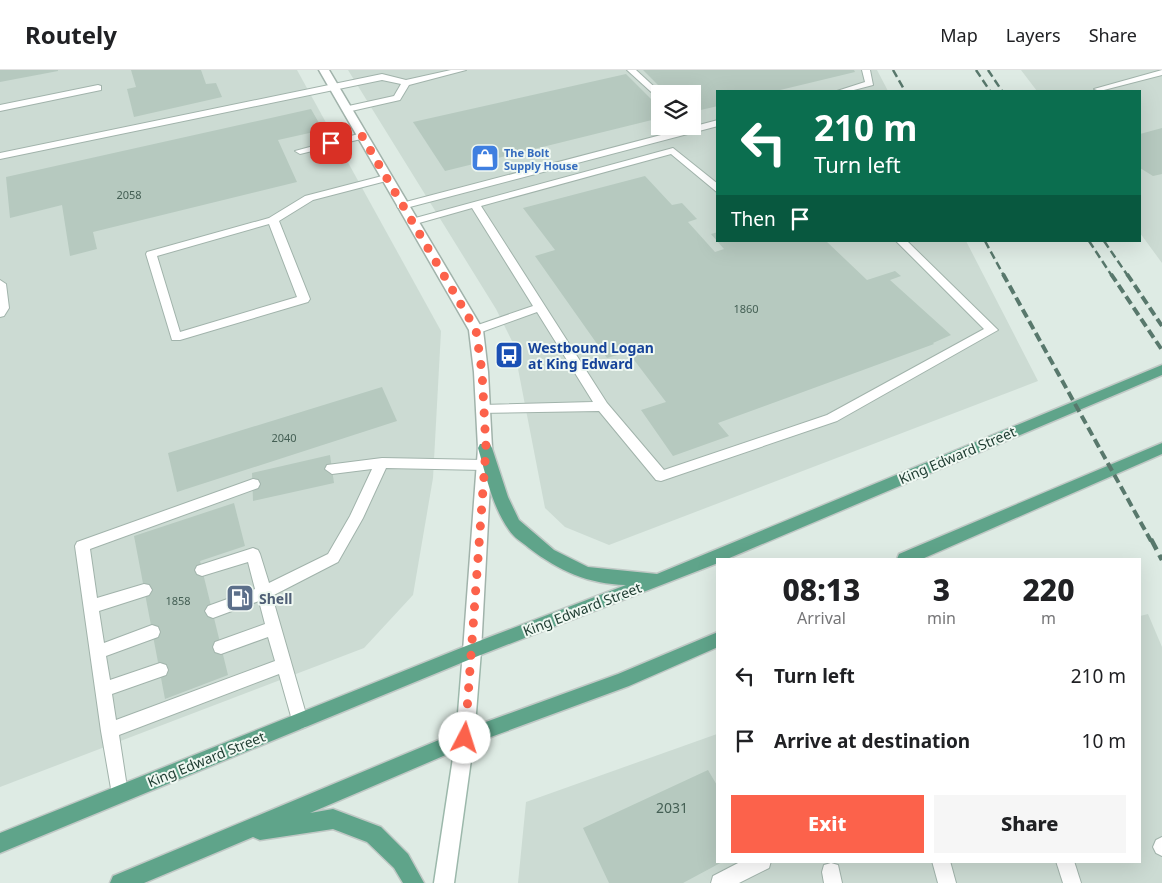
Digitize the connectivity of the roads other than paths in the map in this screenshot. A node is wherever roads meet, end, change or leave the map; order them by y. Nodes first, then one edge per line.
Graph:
1 (324, 70) edge
2 (462, 70) edge
3 (631, 70) edge
4 (866, 70) edge
5 (1162, 72) edge
6 (406, 83) junction
7 (98, 88) dead end
8 (334, 88) junction
9 (651, 89) edge
10 (1098, 89) dead end
11 (845, 90) edge
12 (0, 108) edge
13 (346, 109) junction
14 (716, 123) edge
15 (701, 126) edge
16 (666, 135) edge
17 (362, 136) junction
18 (300, 150) dead end
19 (0, 156) edge
20 (386, 178) junction
21 (716, 188) edge
22 (475, 204) junction
23 (402, 206) junction
24 (273, 220) junction
25 (412, 222) junction
26 (902, 242) edge
27 (0, 284) edge
28 (542, 307) junction
29 (0, 313) edge
30 (476, 330) junction
31 (1162, 370) edge
32 (602, 406) junction
33 (482, 410) junction
34 (486, 448) junction
35 (1162, 448) edge
36 (382, 463) junction
37 (484, 465) junction
38 (332, 469) dead end
39 (253, 484) dead end
40 (907, 558) edge
41 (202, 570) dead end
42 (659, 580) junction
43 (144, 590) dead end
44 (263, 593) junction
45 (91, 607) junction
46 (212, 611) dead end
47 (273, 628) junction
48 (152, 632) dead end
49 (716, 640) edge
50 (221, 647) dead end
51 (472, 651) junction
52 (98, 652) junction
53 (284, 665) junction
54 (160, 670) dead end
55 (103, 690) junction
56 (300, 721) junction
57 (109, 731) junction
58 (465, 738) junction
59 (120, 794) junction
60 (239, 833) junction
61 (0, 843) edge
62 (758, 863) edge
63 (942, 863) edge
64 (1067, 863) edge
65 (120, 883) edge
66 (414, 883) edge
67 (444, 883) edge
68 (720, 883) edge
69 (947, 883) edge
70 (1072, 883) edge

1 - 8 street
2 - 6 lane
3 - 9 lane
4 - 11 lane
5 - 10 lane
6 - 8 lane
6 - 13 lane
7 - 12 lane
8 - 13 street
8 - 19 lane
13 - 17 street
14 - 15 lane
16 - 23 lane
17 - 18 lane
17 - 20 street
20 - 23 street
20 - 24 lane
21 - 22 lane
22 - 25 lane
22 - 28 lane
23 - 25 street
24 - 24 lane
25 - 30 street
26 - 32 lane
27 - 29 lane
28 - 30 lane
28 - 32 lane
30 - 33 street
31 - 42 main road, King Edward Street
32 - 33 lane
33 - 34 street
34 - 37 street
34 - 42 main road
35 - 40 main road
36 - 37 lane
36 - 38 lane
36 - 44 lane
37 - 51 street
39 - 45 lane
41 - 44 lane
42 - 51 main road, King Edward Street
43 - 45 lane
44 - 46 lane
44 - 47 lane
45 - 52 lane
47 - 50 lane
47 - 53 lane
48 - 52 lane
49 - 58 main road
51 - 56 main road, King Edward Street
51 - 58 street
52 - 55 lane
53 - 56 lane
53 - 57 lane
54 - 55 lane
55 - 57 lane
56 - 59 main road, King Edward Street
57 - 59 lane
58 - 60 main road
58 - 67 street
59 - 61 main road, King Edward Street
60 - 65 main road
60 - 66 main road
62 - 68 lane
63 - 69 lane
64 - 70 lane

